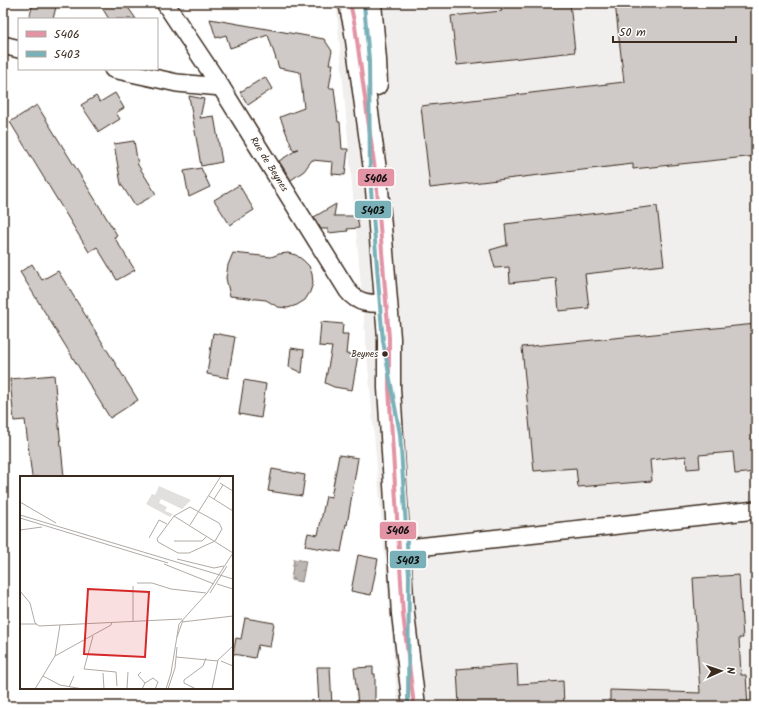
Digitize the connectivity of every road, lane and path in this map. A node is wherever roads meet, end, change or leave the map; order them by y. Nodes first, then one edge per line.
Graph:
1 (165, 3) edge
2 (350, 3) edge
3 (370, 3) edge
4 (3, 45) edge
5 (18, 48) edge
6 (118, 70) edge
7 (221, 87) junction
8 (376, 177) junction
9 (386, 303) junction
10 (756, 510) edge
11 (406, 548) junction
12 (414, 702) edge

1 - 7 street, Rue de Beynes
2 - 8 main road
3 - 8 main road
4 - 5 street
6 - 7 street
7 - 9 street, Rue de Beynes
8 - 9 main road
9 - 11 main road
10 - 11 street
11 - 12 main road

